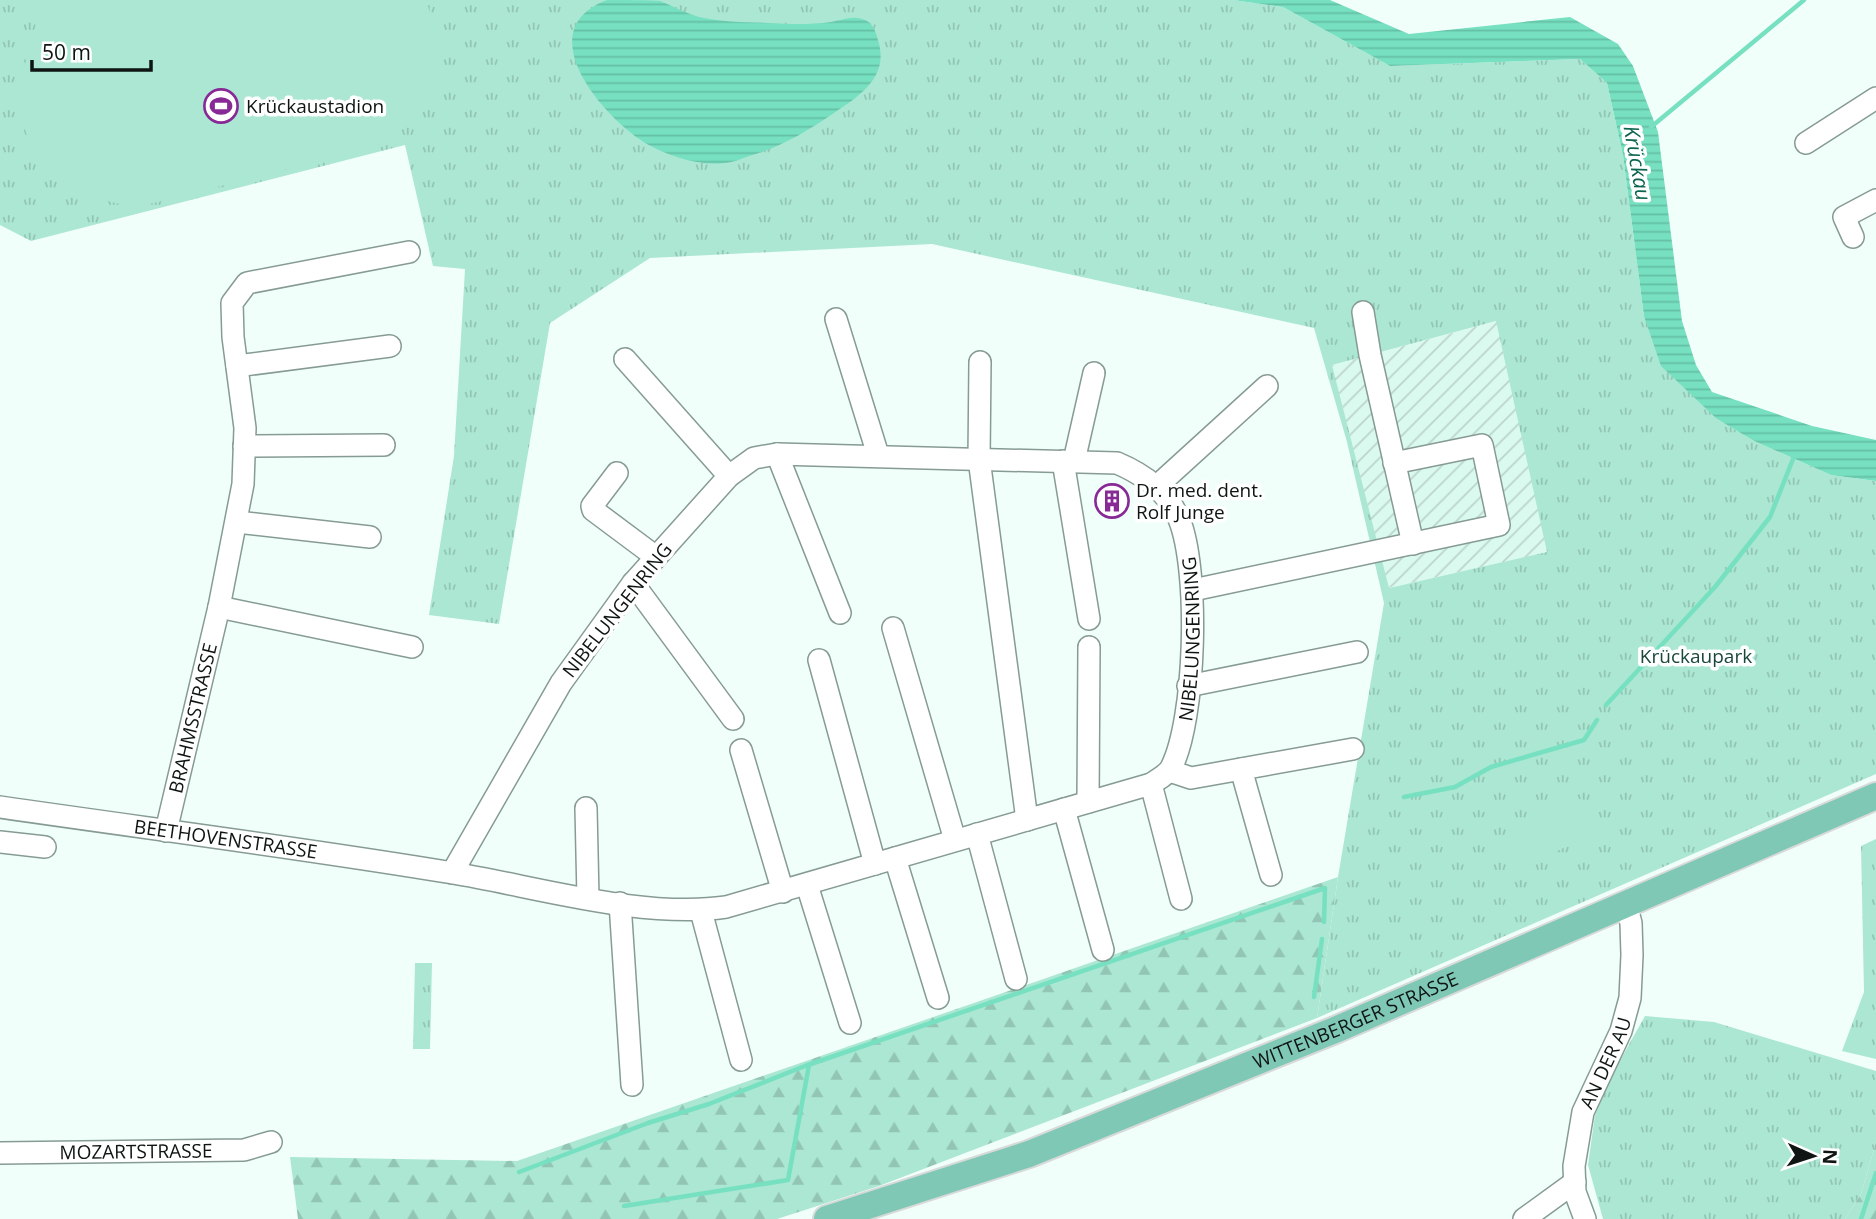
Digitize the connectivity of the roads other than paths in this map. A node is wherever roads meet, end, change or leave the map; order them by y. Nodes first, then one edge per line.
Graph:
1 (1876, 98) edge
2 (1806, 143) dead end
3 (1876, 200) edge
4 (1853, 236) dead end
5 (409, 252) dead end
6 (1363, 312) dead end
7 (836, 319) dead end
8 (390, 346) dead end
9 (625, 359) dead end
10 (980, 362) dead end
11 (237, 366) junction
12 (1094, 373) dead end
13 (1267, 386) dead end
14 (384, 445) dead end
15 (244, 446) junction
16 (778, 454) junction
17 (878, 455) junction
18 (979, 459) junction
19 (1068, 461) junction
20 (1394, 463) junction
21 (617, 473) dead end
22 (729, 476) junction
23 (1156, 487) junction
24 (237, 522) junction
25 (370, 537) dead end
26 (1413, 544) junction
27 (656, 557) junction
28 (633, 583) junction
29 (1192, 590) junction
30 (219, 607) junction
31 (840, 613) dead end
32 (1089, 619) dead end
33 (893, 628) dead end
34 (412, 647) dead end
35 (1089, 647) dead end
36 (1357, 652) dead end
37 (819, 660) dead end
38 (1188, 685) junction
39 (733, 719) dead end
40 (1353, 749) dead end
41 (741, 750) dead end
42 (1241, 769) junction
43 (1170, 771) junction
44 (1151, 784) junction
45 (1876, 796) edge
46 (1088, 802) junction
47 (0, 807) edge
48 (586, 808) dead end
49 (1064, 809) junction
50 (1027, 820) junction
51 (166, 831) junction
52 (977, 834) junction
53 (955, 840) junction
54 (0, 842) edge
55 (45, 847) dead end
56 (885, 861) junction
57 (452, 873) junction
58 (1271, 875) dead end
59 (807, 884) junction
60 (783, 892) junction
61 (588, 898) junction
62 (1181, 899) dead end
63 (620, 903) junction
64 (1626, 904) junction
65 (701, 911) junction
66 (1103, 950) dead end
67 (1016, 979) dead end
68 (939, 998) dead end
69 (850, 1023) dead end
70 (741, 1060) dead end
71 (632, 1085) dead end
72 (271, 1142) dead end
73 (0, 1153) edge
74 (1575, 1182) junction
75 (827, 1219) edge
76 (1524, 1219) edge
77 (1585, 1219) edge

1 - 2 street
3 - 4 street
5 - 11 street, BRAHMSSTRASSE
6 - 20 street
7 - 17 street
8 - 11 street
9 - 22 street
10 - 18 street
11 - 15 street, BRAHMSSTRASSE
12 - 19 street
13 - 23 street
14 - 15 street
15 - 24 street, BRAHMSSTRASSE
16 - 17 street, NIBELUNGENRING
16 - 22 street, NIBELUNGENRING
16 - 31 street
17 - 18 street, NIBELUNGENRING
18 - 19 street, NIBELUNGENRING
18 - 50 street
19 - 23 street, NIBELUNGENRING
19 - 32 street
20 - 26 street
20 - 26 street
21 - 27 street
22 - 27 street, NIBELUNGENRING
23 - 29 street, NIBELUNGENRING
24 - 25 street
24 - 30 street, BRAHMSSTRASSE
26 - 29 street
27 - 28 street, NIBELUNGENRING
28 - 39 street
28 - 57 street, NIBELUNGENRING
29 - 38 street, NIBELUNGENRING
30 - 34 street
30 - 51 street, BRAHMSSTRASSE
33 - 53 street
35 - 46 street
36 - 38 street
37 - 56 street
38 - 43 street, NIBELUNGENRING
40 - 42 street
41 - 60 street
42 - 43 street
42 - 58 street
43 - 44 street
44 - 46 street
44 - 62 street
45 - 64 main road, WITTENBERGER STRASSE
46 - 49 street
47 - 51 street, BEETHOVENSTRASSE
48 - 61 street
49 - 50 street
49 - 66 street
50 - 52 street
51 - 57 street, BEETHOVENSTRASSE
52 - 53 street
52 - 67 street
53 - 56 street
54 - 55 street
56 - 59 street
56 - 68 street
57 - 61 street
59 - 60 street
59 - 69 street
60 - 65 street
61 - 63 street
63 - 65 street
63 - 71 street
64 - 74 street, AN DER AU
64 - 75 main road, WITTENBERGER STRASSE
65 - 70 street
72 - 73 street, MOZARTSTRASSE
74 - 76 street
74 - 77 street, AN DER AU

